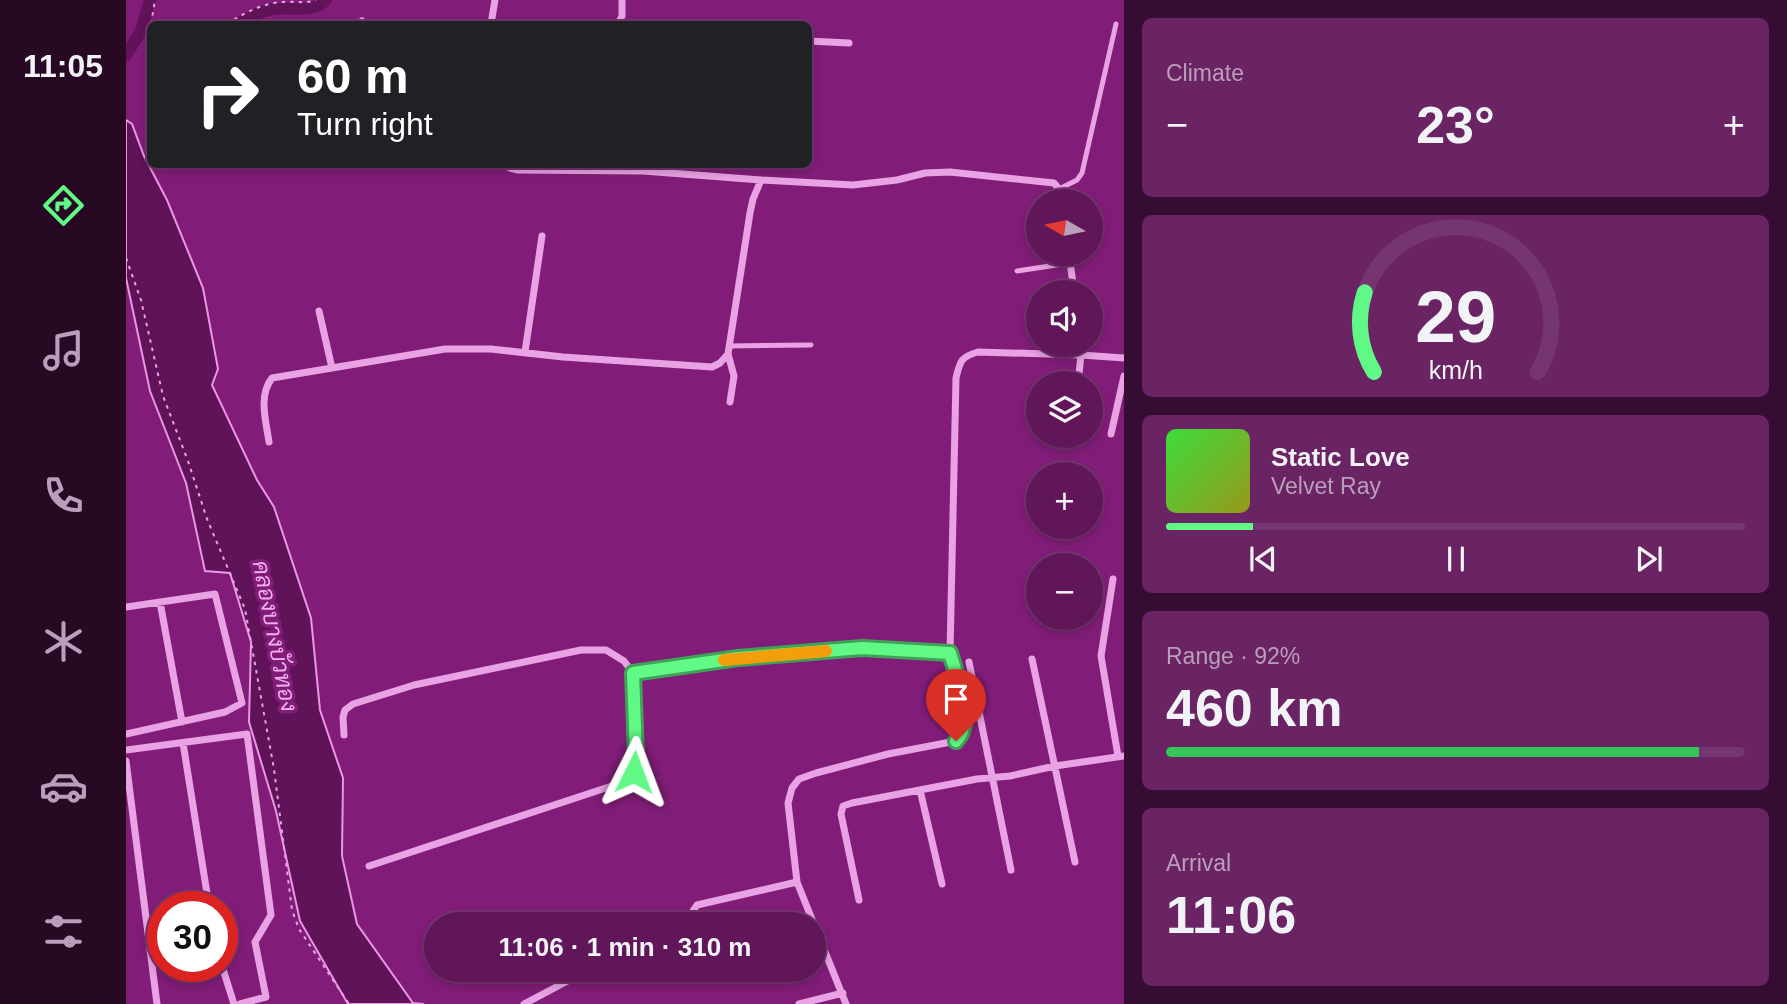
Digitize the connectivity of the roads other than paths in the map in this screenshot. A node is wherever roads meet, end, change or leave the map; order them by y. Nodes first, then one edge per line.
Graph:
1 (495, 0) edge
2 (622, 0) edge
3 (492, 21) edge
4 (620, 21) edge
5 (1116, 24) dead end
6 (812, 41) edge
7 (849, 43) dead end
8 (510, 168) edge
9 (643, 168) edge
10 (761, 180) junction
11 (1059, 189) joint
12 (542, 236) dead end
13 (1050, 266) edge
14 (1017, 271) dead end
15 (319, 311) dead end
16 (811, 345) dead end
17 (729, 350) junction
18 (525, 352) junction
19 (1026, 353) edge
20 (1103, 357) edge
21 (1124, 358) edge
22 (332, 369) junction
23 (1124, 376) edge
24 (730, 402) dead end
25 (1111, 434) dead end
26 (269, 442) dead end
27 (1113, 579) dead end
28 (160, 602) junction
29 (126, 607) edge
30 (950, 653) junction
31 (1032, 659) dead end
32 (969, 662) dead end
33 (633, 673) junction
34 (182, 722) junction
35 (126, 734) edge
36 (344, 735) dead end
37 (183, 743) junction
38 (126, 750) edge
39 (1121, 756) edge
40 (126, 761) edge
41 (1055, 766) junction
42 (992, 778) junction
43 (920, 790) junction
44 (1075, 862) dead end
45 (369, 866) dead end
46 (1011, 870) dead end
47 (797, 881) junction
48 (942, 884) dead end
49 (207, 891) edge
50 (859, 900) dead end
51 (692, 912) edge
52 (807, 912) edge
53 (826, 956) edge
54 (227, 982) edge
55 (566, 982) edge
56 (843, 993) junction
57 (157, 1004) edge
58 (234, 1004) edge
59 (240, 1004) edge
60 (524, 1004) edge
61 (799, 1004) edge
62 (846, 1004) edge

1 - 3 street
2 - 4 street
5 - 11 lane
6 - 7 street
8 - 9 street
9 - 10 street
10 - 11 street
10 - 17 street
12 - 18 street
13 - 14 lane
15 - 22 street
16 - 17 lane
17 - 18 street
17 - 24 street
18 - 22 street
19 - 30 street
20 - 21 street
22 - 26 street
23 - 25 street
27 - 39 street
28 - 29 street
28 - 34 street
28 - 34 street
30 - 33 street
30 - 47 street
31 - 41 street
32 - 42 street
33 - 36 street
33 - 45 street
34 - 35 street
37 - 38 street
37 - 49 street
37 - 59 street
39 - 41 street
40 - 57 street
41 - 42 street
41 - 44 street
42 - 43 street
42 - 46 street
43 - 48 street
43 - 50 street
47 - 51 street
47 - 52 street
53 - 56 street
54 - 58 street
55 - 60 street
56 - 61 street
56 - 62 street

